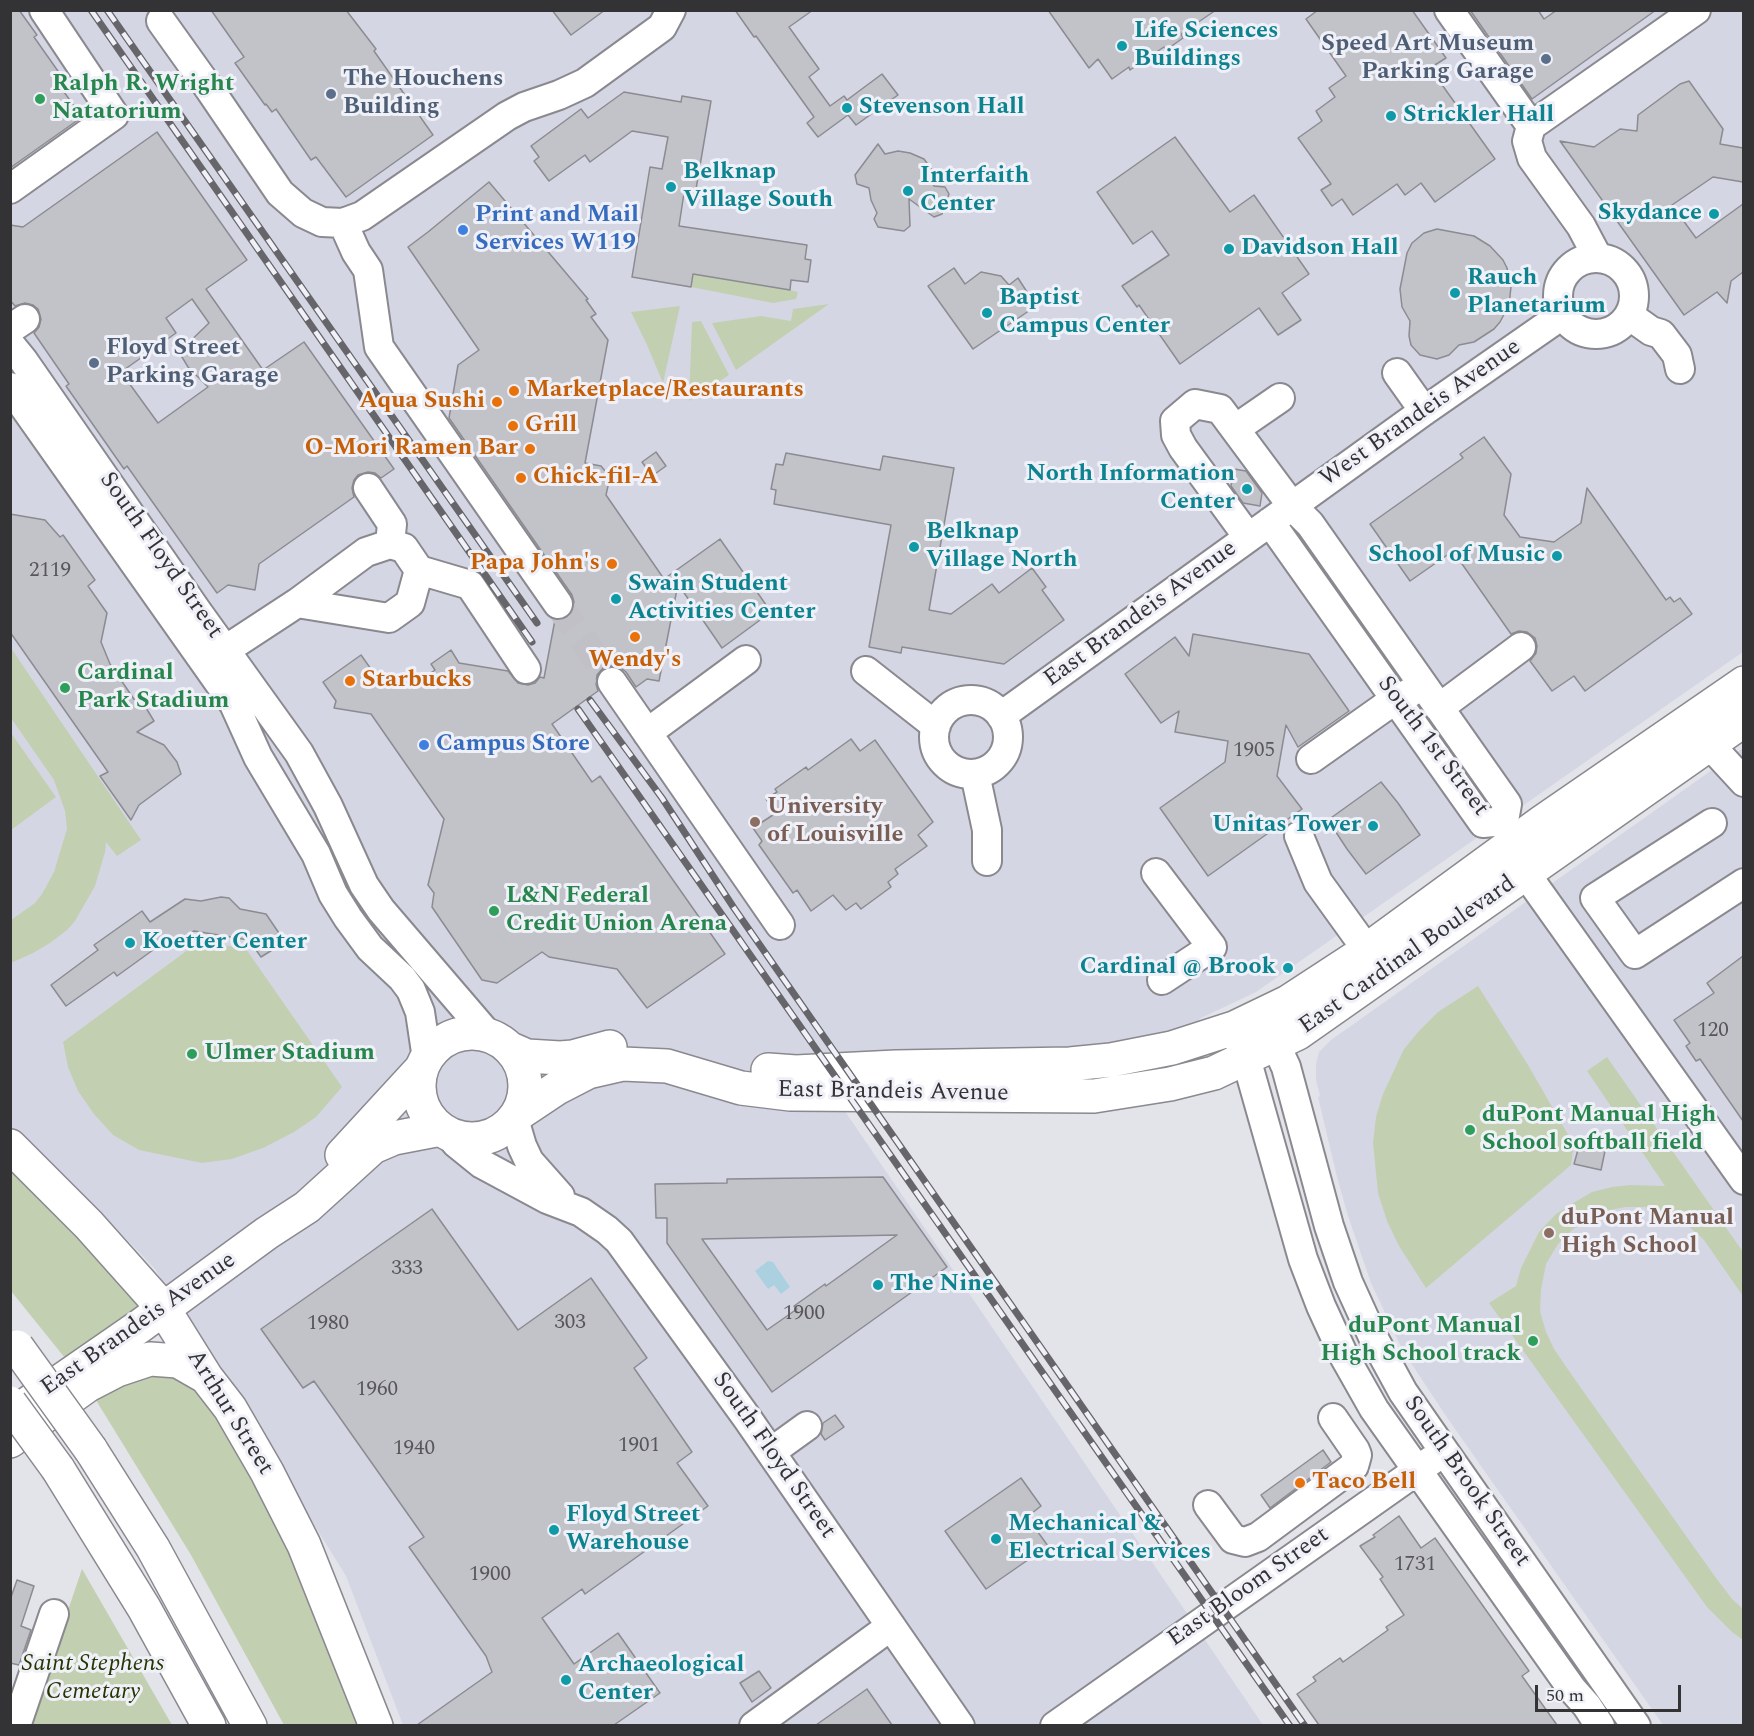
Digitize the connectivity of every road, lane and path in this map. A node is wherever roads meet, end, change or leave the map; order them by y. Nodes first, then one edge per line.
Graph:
1 (44, 10) edge
2 (671, 10) edge
3 (1449, 10) edge
4 (1696, 10) edge
5 (161, 14) edge
6 (1531, 126) junction
7 (10, 189) edge
8 (343, 224) junction
9 (1598, 258) junction
10 (1562, 315) junction
11 (10, 344) edge
12 (1397, 373) dead end
13 (10, 387) edge
14 (1280, 398) dead end
15 (1424, 411) junction
16 (1235, 429) junction
17 (368, 488) dead end
18 (1272, 520) junction
19 (404, 554) junction
20 (297, 603) junction
21 (558, 604) tunnel mouth
22 (1521, 647) dead end
23 (216, 656) junction
24 (746, 660) dead end
25 (526, 669) dead end
26 (866, 671) dead end
27 (612, 682) tunnel mouth
28 (1743, 683) edge
29 (1431, 697) junction
30 (1395, 700) junction
31 (1001, 716) junction
32 (1743, 720) edge
33 (936, 726) junction
34 (646, 733) junction
35 (1709, 744) junction
36 (1311, 759) dead end
37 (975, 774) junction
38 (1743, 782) edge
39 (1712, 823) dead end
40 (1511, 830) junction
41 (1299, 836) dead end
42 (987, 861) dead end
43 (1532, 870) junction
44 (1156, 873) dead end
45 (1743, 883) edge
46 (780, 925) dead end
47 (1367, 950) junction
48 (1162, 980) dead end
49 (490, 1034) junction
50 (1247, 1034) junction
51 (630, 1042) junction
52 (1277, 1044) junction
53 (424, 1064) junction
54 (516, 1116) junction
55 (444, 1131) junction
56 (10, 1146) edge
57 (1743, 1180) edge
58 (567, 1205) junction
59 (267, 1233) junction
60 (163, 1308) junction
61 (14, 1343) edge
62 (206, 1377) junction
63 (10, 1403) edge
64 (10, 1416) edge
65 (1333, 1418) dead end
66 (807, 1426) dead end
67 (10, 1441) edge
68 (1444, 1451) junction
69 (771, 1452) junction
70 (1418, 1470) junction
71 (1208, 1505) dead end
72 (54, 1614) dead end
73 (891, 1626) junction
74 (16, 1725) edge
75 (209, 1725) edge
76 (250, 1725) edge
77 (376, 1725) edge
78 (754, 1725) edge
79 (960, 1725) edge
80 (1055, 1725) edge
81 (1600, 1725) edge
82 (1636, 1725) edge

1 - 7 street
2 - 8 street
3 - 6 street
4 - 6 street
5 - 8 street
6 - 9 street
8 - 21 street
9 - 10 street
9 - 10 street
10 - 15 street, West Brandeis Avenue
11 - 23 street, South Floyd Street
12 - 15 street
13 - 23 street, South Floyd Street
14 - 16 street
15 - 18 street, West Brandeis Avenue
16 - 18 street
16 - 18 street
17 - 19 street
18 - 29 street, South 1st Street
18 - 30 street, South 1st Street
18 - 31 street, East Brandeis Avenue
19 - 20 street
19 - 20 street
19 - 25 street
20 - 23 street
22 - 29 street
23 - 49 street, South Floyd Street
23 - 53 street, South Floyd Street
24 - 34 street
26 - 33 street
27 - 34 street
28 - 40 main road, East Cardinal Boulevard
29 - 30 street
29 - 40 street, South 1st Street
30 - 36 street
30 - 40 street, South 1st Street
31 - 33 street
31 - 37 street
32 - 35 main road, East Cardinal Boulevard
33 - 37 street
34 - 46 street
35 - 38 street
35 - 43 main road, East Cardinal Boulevard
37 - 42 street
39 - 45 street
40 - 43 street
40 - 47 main road, East Cardinal Boulevard
41 - 47 street
43 - 52 main road, East Cardinal Boulevard
43 - 57 street
44 - 48 street
47 - 50 main road, East Cardinal Boulevard
49 - 51 main road, East Brandeis Avenue
49 - 51 main road
49 - 53 main road
49 - 54 main road
50 - 51 main road, East Brandeis Avenue
50 - 52 main road, East Brandeis Avenue
50 - 54 main road, East Brandeis Avenue
50 - 70 street, South Brook Street
52 - 68 street, South Brook Street
53 - 55 main road
53 - 59 main road, East Brandeis Avenue
54 - 55 main road
54 - 58 street, South Floyd Street
55 - 58 street, South Floyd Street
55 - 59 main road, East Brandeis Avenue
56 - 60 main road, Arthur Street
58 - 69 street, South Floyd Street
59 - 60 main road, East Brandeis Avenue
60 - 62 main road, Arthur Street
60 - 64 main road, East Brandeis Avenue
61 - 76 main road, bridge
62 - 67 main road
62 - 77 main road, Arthur Street
63 - 75 main road, bridge
65 - 71 street
66 - 69 street
68 - 70 street, East Bloom Street
68 - 82 street, South Brook Street
69 - 73 street, South Floyd Street
70 - 80 street, East Bloom Street
70 - 81 street, South Brook Street
72 - 74 street
73 - 78 street
73 - 79 street, South Floyd Street

